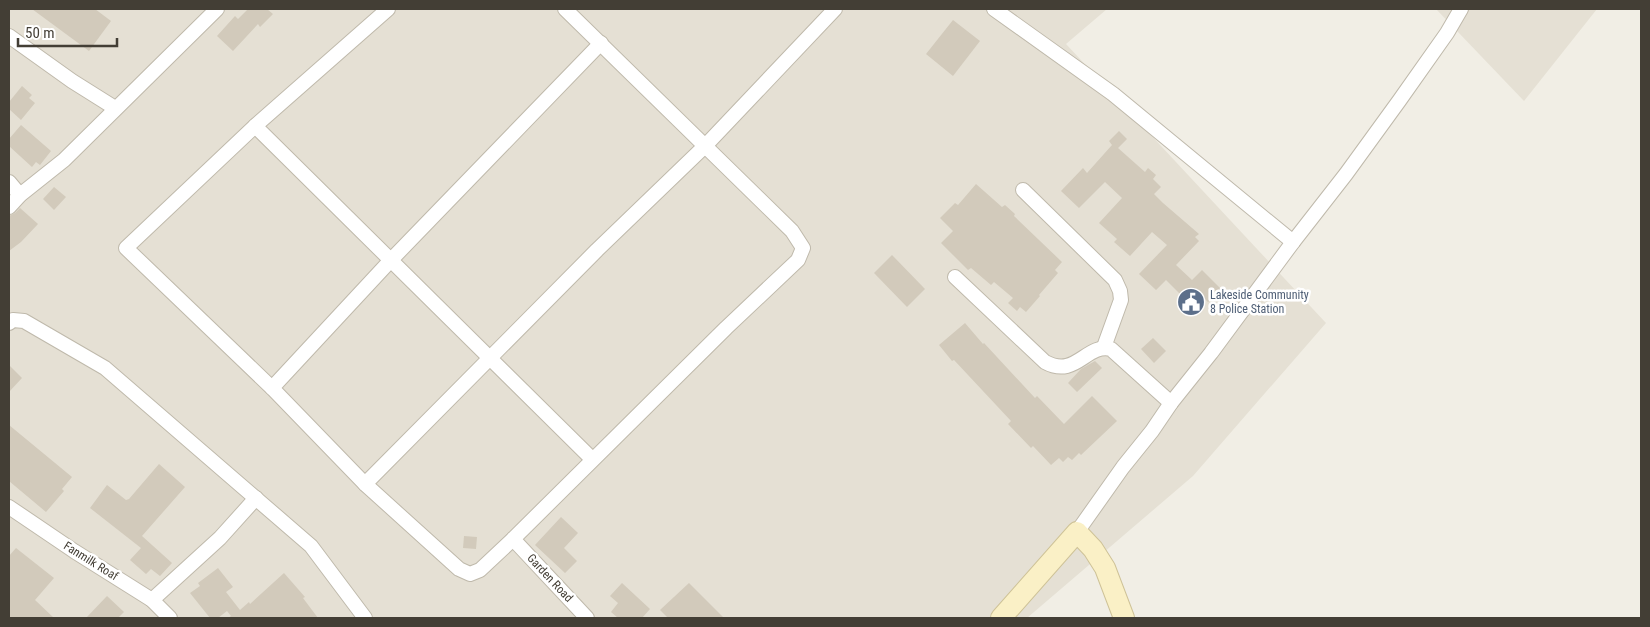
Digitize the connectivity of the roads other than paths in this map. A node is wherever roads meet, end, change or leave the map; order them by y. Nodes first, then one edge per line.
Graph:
1 (218, 9) edge
2 (388, 9) edge
3 (565, 9) edge
4 (835, 9) edge
5 (994, 9) edge
6 (1462, 9) edge
7 (9, 36) edge
8 (601, 42) junction
9 (115, 108) junction
10 (255, 126) junction
11 (706, 145) junction
12 (9, 182) edge
13 (1023, 190) dead end
14 (20, 195) junction
15 (9, 207) edge
16 (1293, 242) junction
17 (390, 261) junction
18 (955, 277) dead end
19 (9, 323) edge
20 (1104, 347) junction
21 (490, 358) junction
22 (272, 388) junction
23 (1171, 403) junction
24 (592, 459) junction
25 (365, 484) junction
26 (256, 498) junction
27 (9, 507) edge
28 (1078, 532) junction
29 (513, 538) junction
30 (152, 600) junction
31 (170, 618) edge
32 (365, 618) edge
33 (587, 618) edge
34 (1001, 618) edge
35 (1124, 618) edge

1 - 9 street
2 - 10 street
3 - 8 street
4 - 11 street
5 - 16 street
6 - 16 street
7 - 9 street
8 - 11 street
8 - 17 street
9 - 14 street
10 - 17 street
10 - 22 street
11 - 21 street
11 - 24 street
12 - 14 street
13 - 20 street
14 - 15 street
16 - 23 street
17 - 21 street
17 - 22 street
18 - 20 street
19 - 26 street
20 - 23 street
21 - 24 street
21 - 25 street
22 - 25 street
23 - 28 street
24 - 29 street
25 - 29 street
26 - 30 street
26 - 32 street
27 - 30 street, Fanmilk Roaf
28 - 34 street
28 - 35 street
29 - 33 street, Garden Road
30 - 31 street, Fanmilk Roaf

